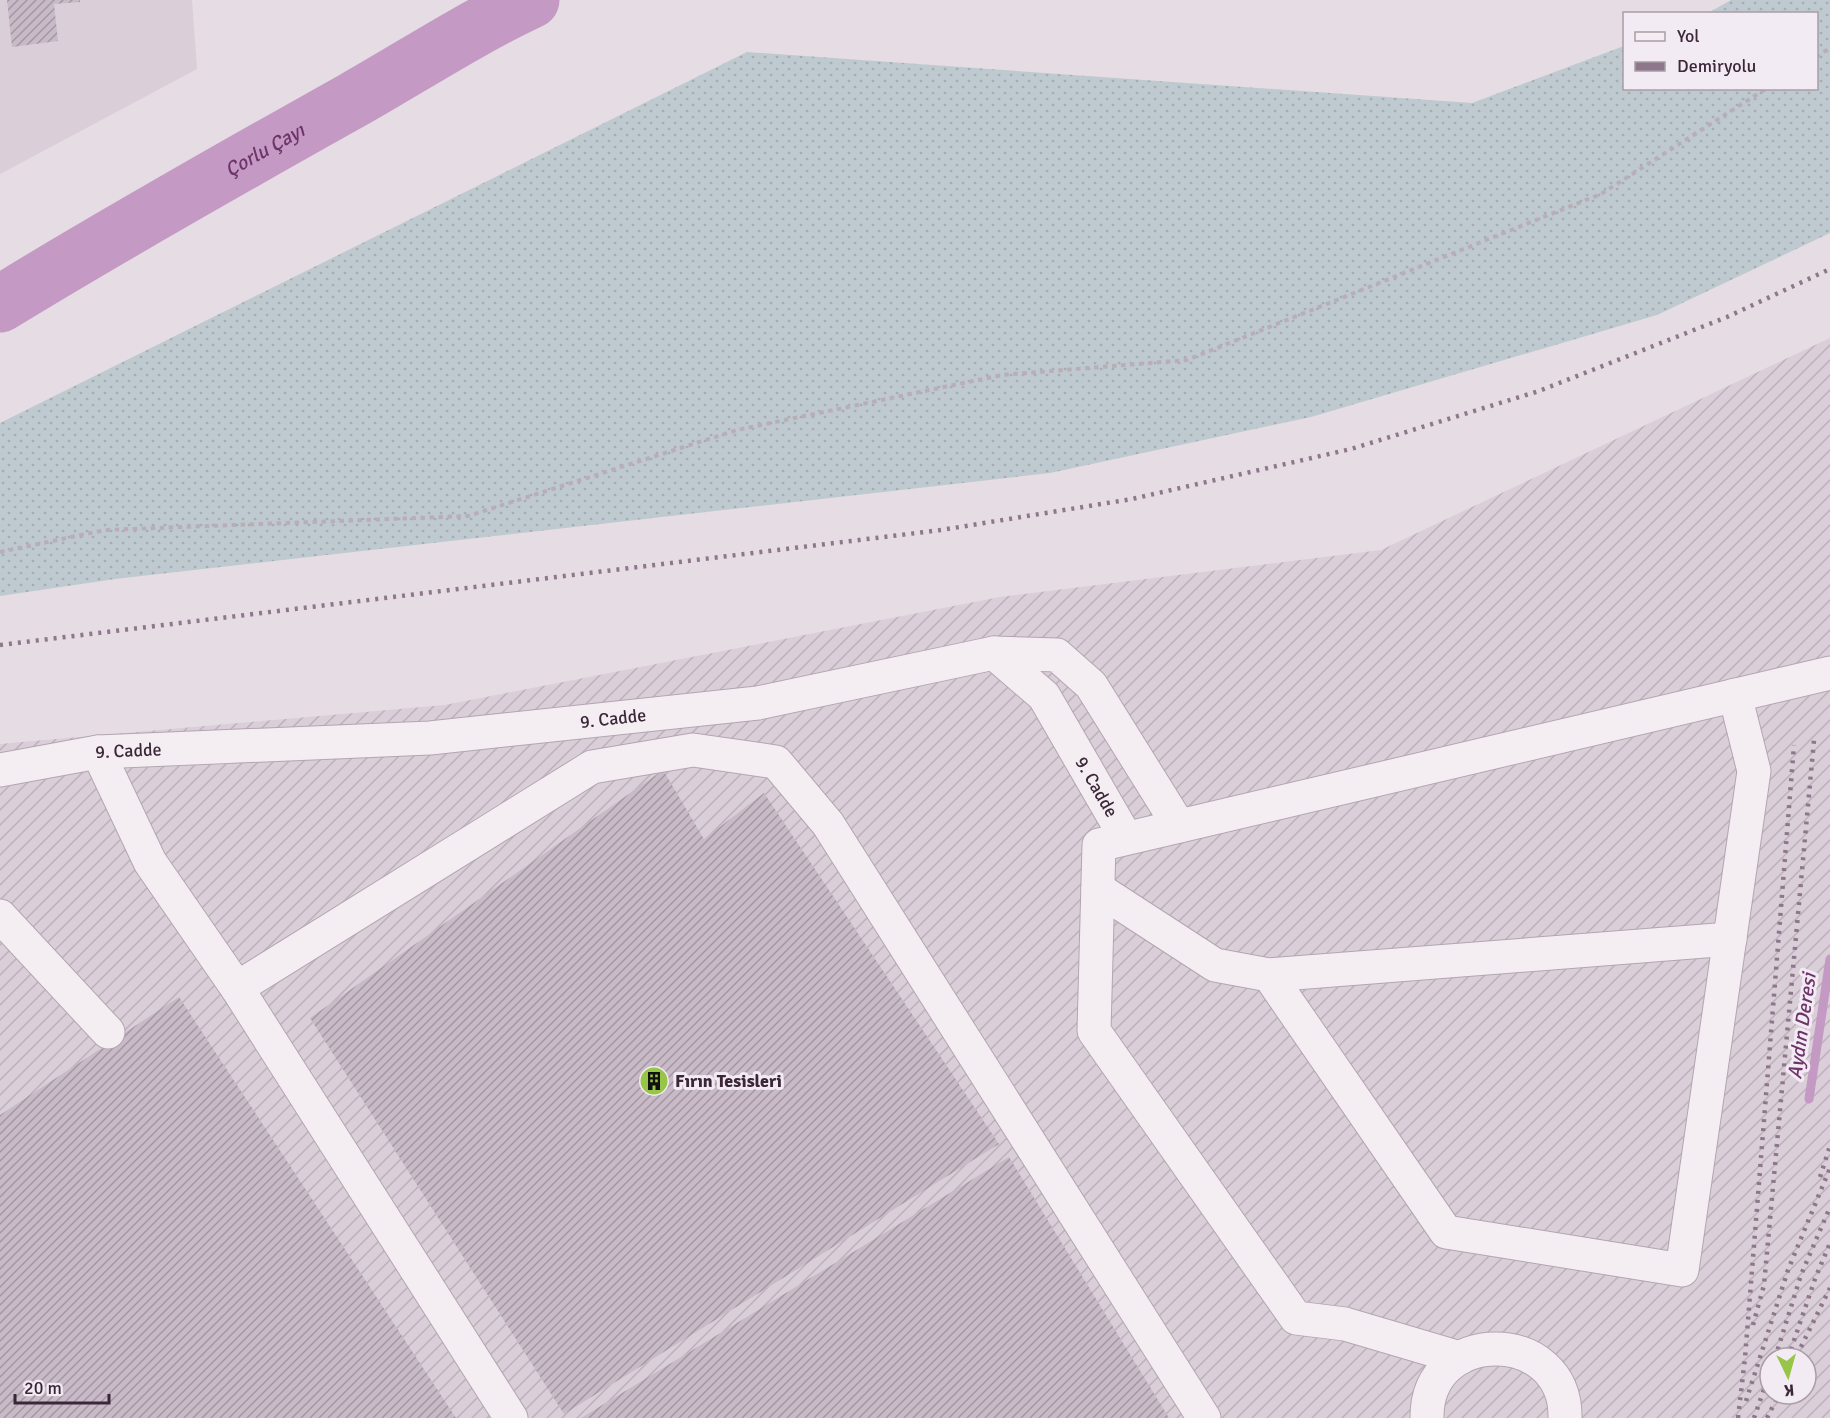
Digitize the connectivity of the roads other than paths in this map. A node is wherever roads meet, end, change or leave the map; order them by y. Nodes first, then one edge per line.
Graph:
1 (994, 653) junction
2 (1830, 673) edge
3 (1735, 695) junction
4 (98, 752) junction
5 (0, 770) edge
6 (1179, 826) junction
7 (1126, 838) junction
8 (1098, 889) junction
9 (0, 916) edge
10 (1730, 939) junction
11 (1269, 975) junction
12 (237, 988) junction
13 (108, 1032) dead end
14 (1460, 1358) junction
15 (1571, 1417) edge
16 (511, 1418) edge
17 (1204, 1418) edge
18 (1427, 1418) edge

1 - 4 lane, 9. Cadde
1 - 6 lane
1 - 7 lane, 9. Cadde
2 - 3 lane
3 - 6 lane
3 - 10 lane
4 - 5 lane, 9. Cadde
4 - 12 lane
6 - 7 lane
7 - 8 lane
8 - 11 lane
8 - 14 lane
9 - 13 lane
10 - 11 lane
10 - 11 lane
12 - 16 lane
12 - 17 lane
14 - 15 lane
14 - 18 lane

